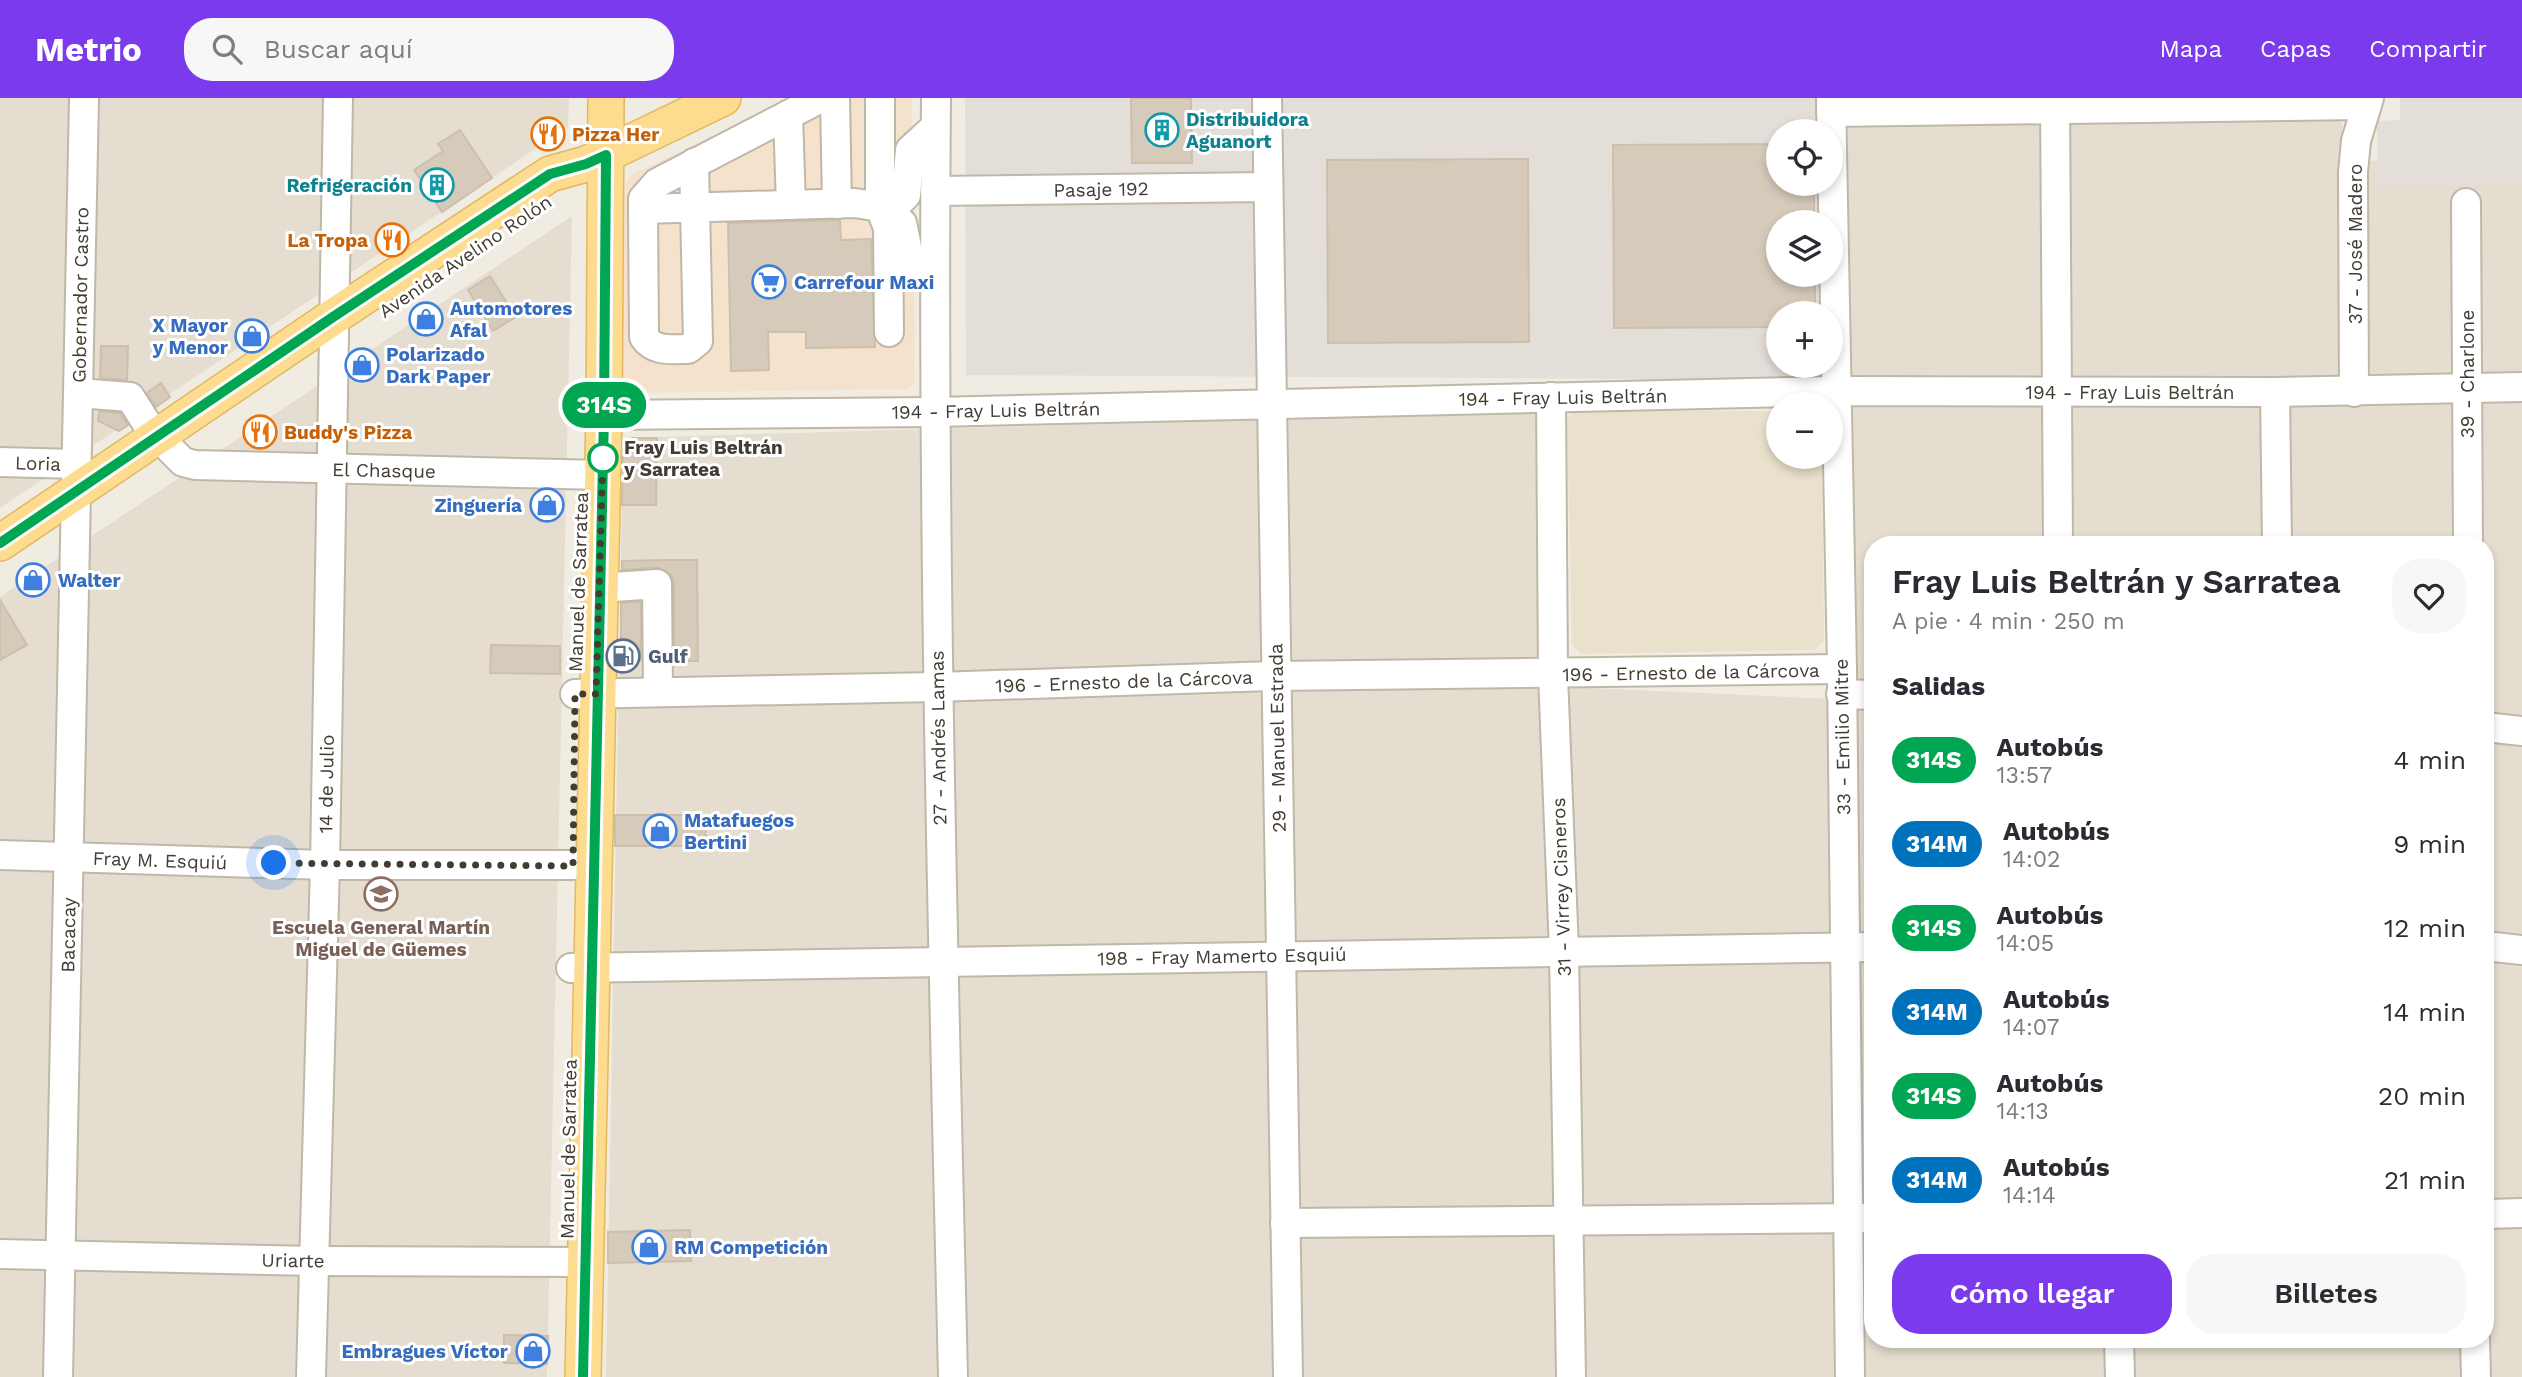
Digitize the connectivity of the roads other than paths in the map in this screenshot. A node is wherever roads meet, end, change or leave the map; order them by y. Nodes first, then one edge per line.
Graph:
1 (84, 98) edge
2 (338, 98) edge
3 (586, 98) edge
4 (606, 98) edge
5 (723, 98) edge
6 (821, 98) edge
7 (835, 98) edge
8 (880, 98) edge
9 (936, 98) edge
10 (1267, 98) edge
11 (2368, 102) edge
12 (2055, 104) edge
13 (1831, 105) edge
14 (788, 115) junction
15 (935, 127) junction
16 (596, 160) junction
17 (694, 163) junction
18 (1268, 187) junction
19 (935, 191) junction
20 (2466, 203) dead end
21 (837, 204) junction
22 (791, 205) junction
23 (643, 209) junction
24 (696, 209) junction
25 (885, 209) junction
26 (933, 270) junction
27 (606, 290) junction
28 (642, 291) junction
29 (333, 330) junction
30 (889, 332) dead end
31 (2522, 387) edge
32 (2467, 389) junction
33 (1836, 391) junction
34 (2354, 391) junction
35 (2057, 392) junction
36 (2274, 392) junction
37 (78, 393) junction
38 (1551, 397) junction
39 (1270, 404) junction
40 (934, 412) junction
41 (604, 415) junction
42 (163, 444) junction
43 (0, 462) edge
44 (332, 469) junction
45 (591, 474) junction
46 (76, 490) junction
47 (2058, 536) edge
48 (2277, 536) edge
49 (2468, 536) edge
50 (0, 543) edge
51 (0, 566) edge
52 (599, 588) junction
53 (1553, 675) junction
54 (1275, 676) junction
55 (1842, 682) junction
56 (936, 687) junction
57 (658, 692) junction
58 (1864, 692) edge
59 (585, 694) junction
60 (2494, 728) edge
61 (2522, 731) edge
62 (0, 855) edge
63 (70, 857) junction
64 (325, 865) junction
65 (573, 866) junction
66 (1859, 947) edge
67 (2494, 947) edge
68 (2522, 950) edge
69 (1564, 951) junction
70 (1283, 954) junction
71 (943, 963) junction
72 (581, 968) junction
73 (2522, 1213) edge
74 (2494, 1214) edge
75 (1860, 1219) edge
76 (1570, 1221) junction
77 (1285, 1223) junction
78 (0, 1254) edge
79 (60, 1256) junction
80 (315, 1261) junction
81 (575, 1262) junction
82 (2119, 1348) edge
83 (2475, 1348) edge
84 (58, 1377) edge
85 (311, 1377) edge
86 (563, 1377) edge
87 (583, 1377) edge
88 (953, 1377) edge
89 (1288, 1377) edge
90 (1571, 1377) edge
91 (1850, 1377) edge
92 (2120, 1377) edge
93 (2476, 1377) edge

1 - 37 street, Gobernador Castro
2 - 29 street, 14 de Julio
3 - 16 main road
4 - 16 main road
5 - 16 main road, Avenida Avelino Rolón
6 - 14 street
7 - 21 street
8 - 25 street
9 - 15 street, 27 - Andrés Lamas
10 - 18 street, 29 - Manuel Estrada
11 - 12 street
11 - 34 street, 37 - José Madero
12 - 13 street
12 - 35 street
13 - 33 street, 33 - Emilio Mitre
14 - 17 street
14 - 22 street
15 - 19 street, 27 - Andrés Lamas
15 - 25 street
16 - 27 main road
16 - 29 main road, Avenida Avelino Rolón
16 - 45 main road, Manuel de Sarratea
17 - 23 street
17 - 24 street
18 - 19 street, Pasaje 192
18 - 39 street, 29 - Manuel Estrada
19 - 26 street, 27 - Andrés Lamas
20 - 32 street, 39 - Charlone
21 - 22 street
21 - 25 street
22 - 24 street
23 - 24 street
23 - 28 street
24 - 28 street
25 - 26 street
25 - 30 street
26 - 40 street, 27 - Andrés Lamas
27 - 28 street
27 - 41 main road
29 - 42 main road, Avenida Avelino Rolón
29 - 44 street, 14 de Julio
31 - 32 street, 194 - Fray Luis Beltrán
32 - 34 street, 194 - Fray Luis Beltrán
32 - 49 street, 39 - Charlone
33 - 35 street, 194 - Fray Luis Beltrán
33 - 38 street, 194 - Fray Luis Beltrán
33 - 55 street, 33 - Emilio Mitre
34 - 36 street, 194 - Fray Luis Beltrán
35 - 36 street, 194 - Fray Luis Beltrán
35 - 47 street
36 - 48 street
37 - 42 street
37 - 46 street, Gobernador Castro
38 - 39 street, 194 - Fray Luis Beltrán
38 - 53 street, 31 - Virrey Cisneros
39 - 40 street, 194 - Fray Luis Beltrán
39 - 54 street, 29 - Manuel Estrada
40 - 41 street, 194 - Fray Luis Beltrán
40 - 56 street, 27 - Andrés Lamas
41 - 45 main road
42 - 44 street, El Chasque
42 - 46 main road, Avenida Avelino Rolón
43 - 46 street, Loria
44 - 45 street, El Chasque
44 - 64 street, 14 de Julio
45 - 52 main road
45 - 59 main road, Manuel de Sarratea
46 - 50 main road, Avenida Avelino Rolón
46 - 51 main road, Avenida Avelino Rolón
46 - 63 street, Bacacay
52 - 57 street
52 - 59 main road
53 - 54 street, 196 - Ernesto de la Cárcova
53 - 55 street, 196 - Ernesto de la Cárcova
53 - 69 street, 31 - Virrey Cisneros
54 - 56 street, 196 - Ernesto de la Cárcova
54 - 70 street, 29 - Manuel Estrada
55 - 58 street, 196 - Ernesto de la Cárcova
55 - 66 street, 33 - Emilio Mitre
56 - 57 street, 196 - Ernesto de la Cárcova
56 - 71 street, 27 - Andrés Lamas
57 - 59 street, 196 - Ernesto de la Cárcova
59 - 65 main road, Manuel de Sarratea
59 - 72 main road
60 - 61 street
62 - 63 street, Fray M. Esquiú
63 - 64 street, Fray M. Esquiú
63 - 79 street, Bacacay
64 - 65 street, Fray M. Esquiú
64 - 80 street, 14 de Julio
65 - 72 main road, Manuel de Sarratea
66 - 69 street, 198 - Fray Mamerto Esquiú
66 - 75 street, 33 - Emilio Mitre
67 - 68 street
69 - 70 street, 198 - Fray Mamerto Esquiú
69 - 76 street, 31 - Virrey Cisneros
70 - 71 street, 198 - Fray Mamerto Esquiú
70 - 77 street, 29 - Manuel Estrada
71 - 72 street, 198 - Fray Mamerto Esquiú
71 - 88 street, 27 - Andrés Lamas
72 - 81 main road, Manuel de Sarratea
73 - 74 street
75 - 76 street
75 - 91 street, 33 - Emilio Mitre
76 - 77 street
76 - 90 street, 31 - Virrey Cisneros
77 - 89 street, 29 - Manuel Estrada
78 - 79 street, Uriarte
79 - 80 street, Uriarte
79 - 84 street, Bacacay
80 - 81 street, Uriarte
80 - 85 street, 14 de Julio
81 - 86 main road, Manuel de Sarratea
81 - 87 main road
82 - 92 street
83 - 93 street

